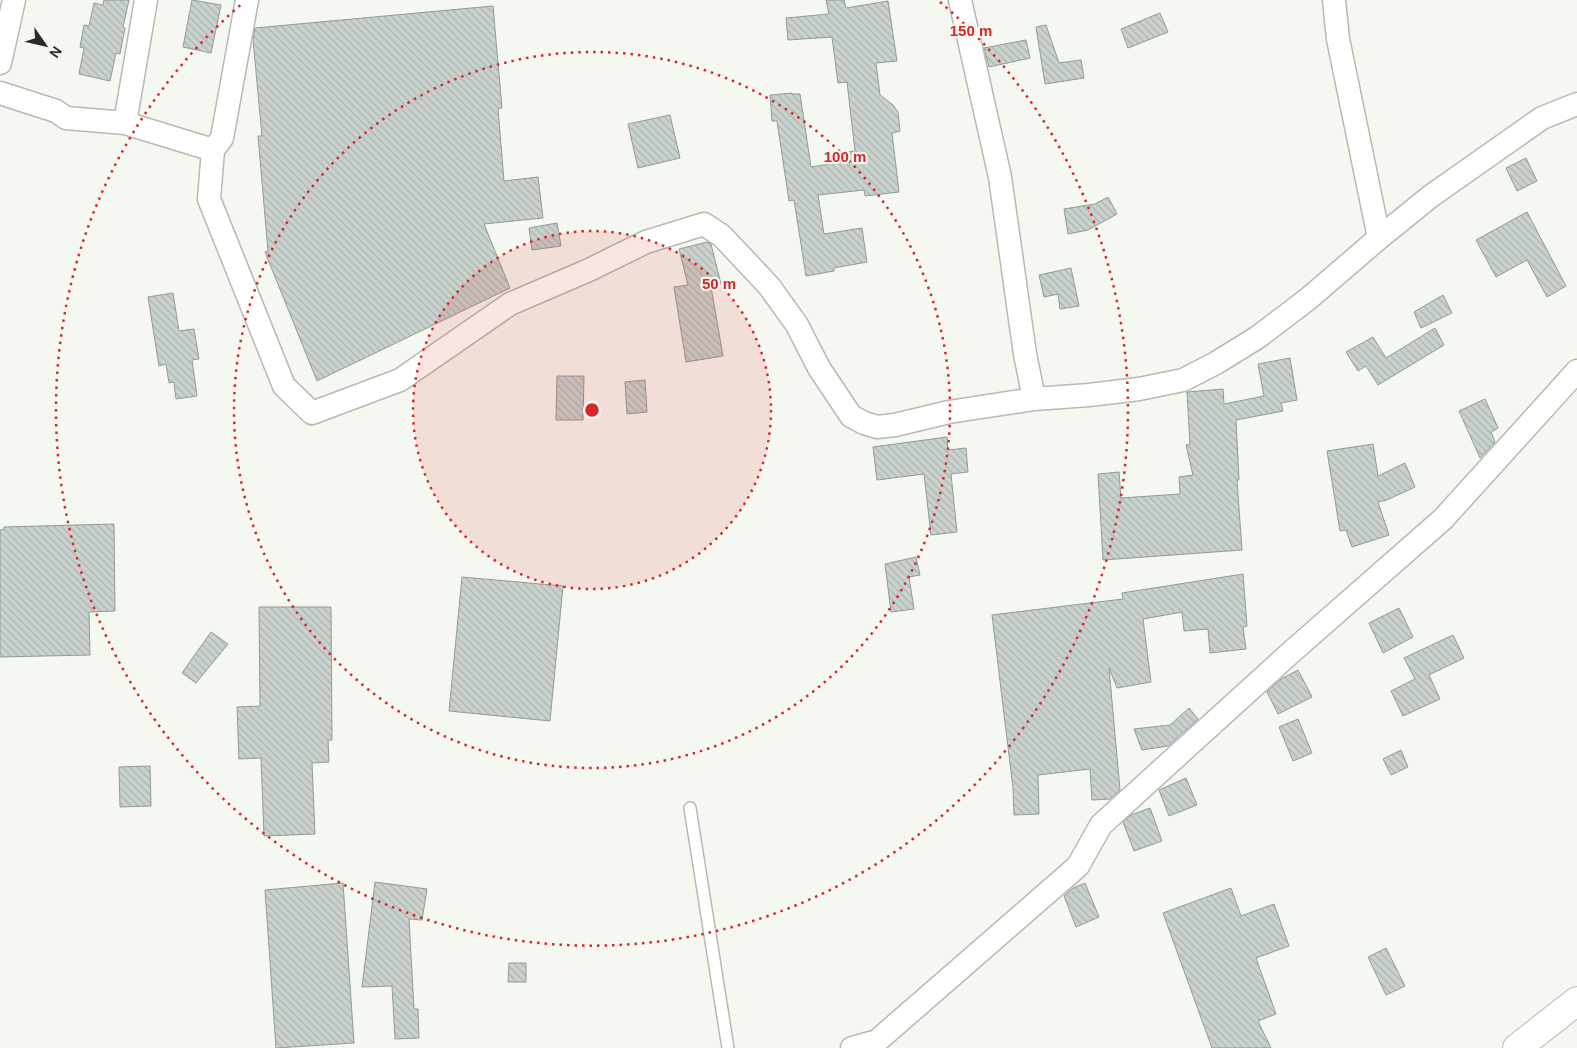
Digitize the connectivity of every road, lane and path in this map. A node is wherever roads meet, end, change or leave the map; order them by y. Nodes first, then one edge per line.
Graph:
1 (14, 0) edge
2 (146, 0) edge
3 (247, 0) edge
4 (960, 0) edge
5 (1334, 0) edge
6 (0, 63) edge
7 (0, 93) edge
8 (1577, 104) edge
9 (125, 123) junction
10 (212, 150) junction
11 (1379, 238) junction
12 (1577, 371) edge
13 (1034, 399) junction
14 (690, 808) dead end
15 (1577, 1001) edge
16 (728, 1048) edge
17 (852, 1048) edge
18 (1517, 1048) edge

1 - 6 street
2 - 9 street
3 - 10 street
4 - 13 street
5 - 11 street
7 - 9 street
8 - 11 street
9 - 10 street
10 - 13 street
11 - 13 street
12 - 17 street
14 - 16 lane
15 - 18 main road

